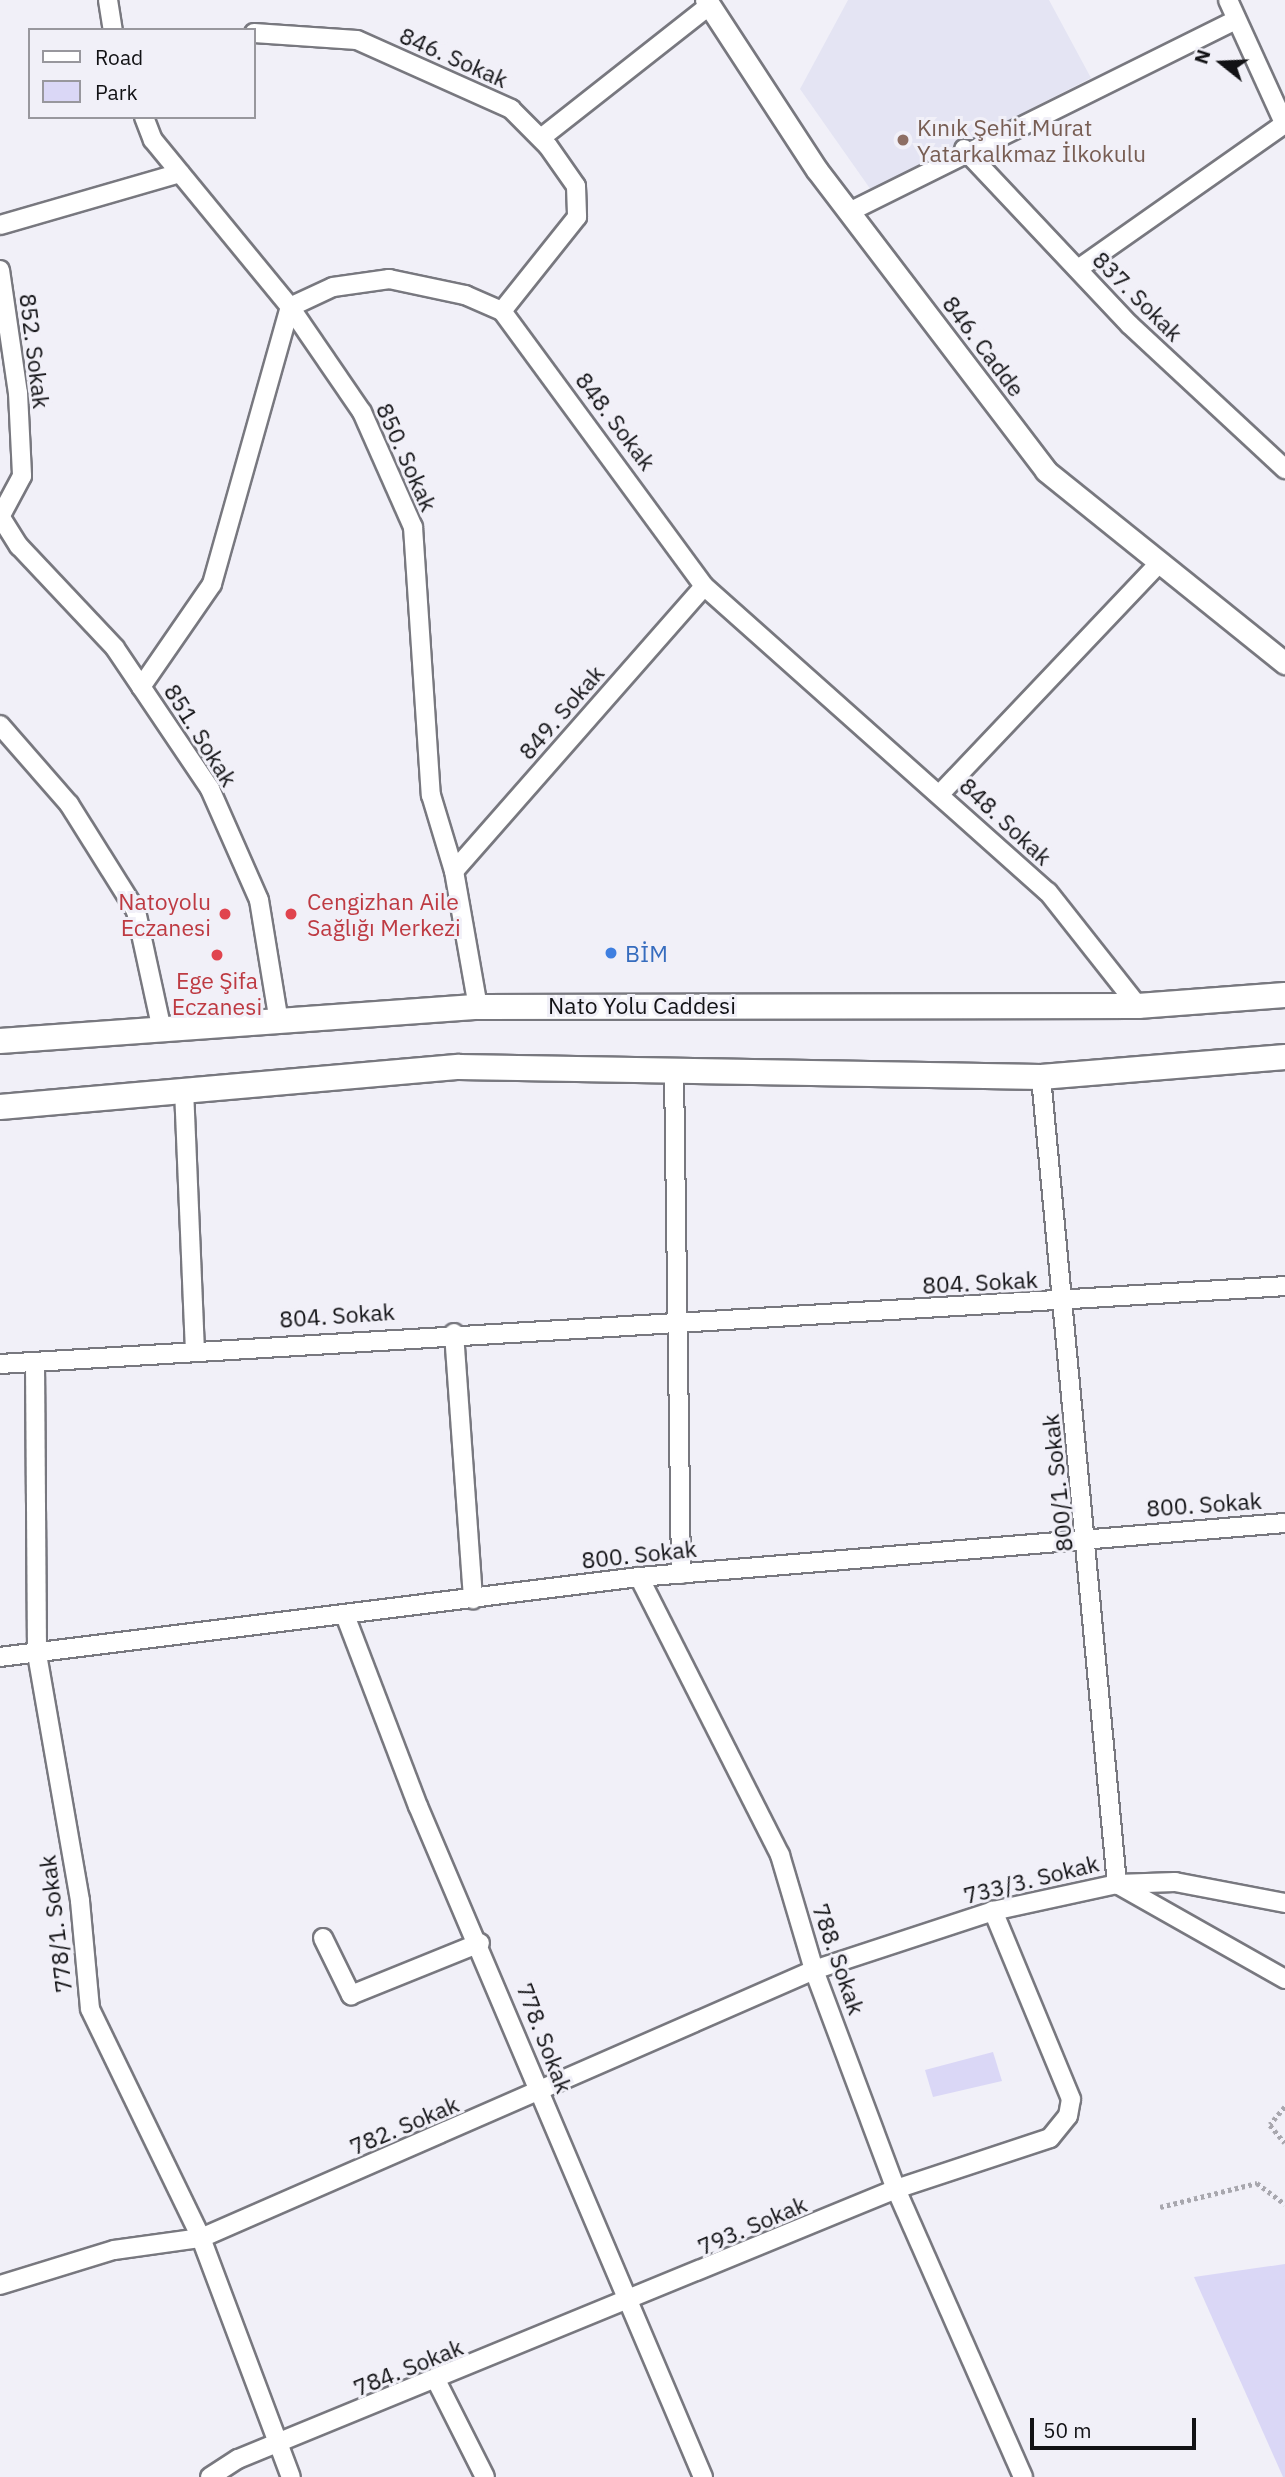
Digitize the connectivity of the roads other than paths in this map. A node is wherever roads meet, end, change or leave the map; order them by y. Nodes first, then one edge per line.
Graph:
1 (108, 0) edge
2 (1228, 0) edge
3 (708, 3) edge
4 (1233, 21) junction
5 (113, 28) edge
6 (256, 33) edge
7 (145, 119) edge
8 (1285, 124) edge
9 (541, 138) junction
10 (964, 149) junction
11 (180, 173) junction
12 (849, 212) junction
13 (0, 225) edge
14 (1077, 269) junction
15 (0, 270) edge
16 (290, 307) junction
17 (502, 311) junction
18 (1285, 469) edge
19 (0, 516) edge
20 (1159, 563) junction
21 (704, 586) junction
22 (1285, 663) edge
23 (141, 687) junction
24 (0, 725) edge
25 (940, 794) junction
26 (454, 871) junction
27 (1285, 995) edge
28 (1138, 1006) junction
29 (478, 1007) junction
30 (279, 1022) junction
31 (162, 1030) junction
32 (0, 1041) edge
33 (1285, 1058) edge
34 (674, 1071) junction
35 (1041, 1077) junction
36 (184, 1090) junction
37 (0, 1107) edge
38 (1285, 1286) edge
39 (1063, 1303) junction
40 (677, 1321) junction
41 (454, 1334) junction
42 (195, 1350) junction
43 (35, 1362) junction
44 (0, 1364) edge
45 (1285, 1523) edge
46 (1087, 1537) junction
47 (681, 1574) junction
48 (639, 1577) junction
49 (473, 1599) junction
50 (345, 1615) junction
51 (37, 1654) junction
52 (0, 1657) edge
53 (1117, 1884) junction
54 (1285, 1903) edge
55 (993, 1911) junction
56 (323, 1938) dead end
57 (480, 1943) junction
58 (814, 1970) junction
59 (1285, 1979) edge
60 (539, 2094) junction
61 (897, 2189) junction
62 (201, 2238) junction
63 (0, 2285) edge
64 (625, 2304) junction
65 (437, 2382) junction
66 (276, 2444) junction
67 (210, 2477) edge
68 (291, 2477) edge
69 (485, 2477) edge
70 (703, 2477) edge
71 (1023, 2477) edge

1 - 5 street
2 - 4 street
3 - 9 street
3 - 12 street, 846. Cadde
4 - 8 street
4 - 10 street
6 - 9 street, 846. Sokak
7 - 11 street, 850. Sokak
8 - 14 street
9 - 17 street, 846. Sokak
10 - 12 street
10 - 14 street, 837. Sokak
11 - 13 street
11 - 16 street, 850. Sokak
12 - 20 street, 846. Cadde
14 - 18 street, 837. Sokak
15 - 19 street, 852. Sokak
16 - 17 street, 848. Sokak
16 - 23 street
16 - 26 street, 850. Sokak
17 - 21 street, 848. Sokak
19 - 23 street, 851. Sokak
20 - 22 street, 846. Cadde
20 - 25 street
21 - 25 street, 848. Sokak
21 - 26 street, 849. Sokak
23 - 30 street, 851. Sokak
24 - 31 street
25 - 28 street, 848. Sokak
26 - 29 street, 850. Sokak
27 - 28 main road, Nato Yolu Caddesi
28 - 29 main road, Nato Yolu Caddesi
29 - 30 main road, Nato Yolu Caddesi
30 - 31 main road, Nato Yolu Caddesi
31 - 32 main road, Nato Yolu Caddesi
33 - 35 main road
34 - 35 main road
34 - 36 main road
34 - 40 street
35 - 39 street, 800/1. Sokak
36 - 37 main road
36 - 42 street
38 - 39 street, 804. Sokak
39 - 40 street, 804. Sokak
39 - 46 street, 800/1. Sokak
40 - 41 street, 804. Sokak
40 - 47 street
41 - 42 street, 804. Sokak
41 - 49 street
42 - 43 street, 804. Sokak
43 - 44 street, 804. Sokak
43 - 51 street, 778/1. Sokak
45 - 46 street, 800. Sokak
46 - 47 street, 800. Sokak
46 - 53 street, 800/1. Sokak
47 - 48 street, 800. Sokak
48 - 49 street, 800. Sokak
48 - 58 street, 788. Sokak
49 - 50 street, 800. Sokak
50 - 51 street, 800. Sokak
50 - 57 street, 778. Sokak
51 - 52 street, 800. Sokak
51 - 62 street, 778/1. Sokak
53 - 54 street
53 - 55 street, 733/3. Sokak
53 - 59 street, 733/3. Sokak
55 - 58 street, 733/3. Sokak
55 - 61 street, 793. Sokak
56 - 57 street
57 - 60 street, 778. Sokak
58 - 60 street, 782. Sokak
58 - 61 street, 788. Sokak
60 - 62 street, 782. Sokak
60 - 64 street, 778. Sokak
61 - 64 street, 793. Sokak
61 - 71 street, 788. Sokak
62 - 63 street, 782. Sokak
62 - 66 street, 778/1. Sokak
64 - 65 street, 784. Sokak
64 - 70 street, 778. Sokak
65 - 66 street, 784. Sokak
65 - 69 street
66 - 67 street, 784. Sokak
66 - 68 street, 778/1. Sokak

